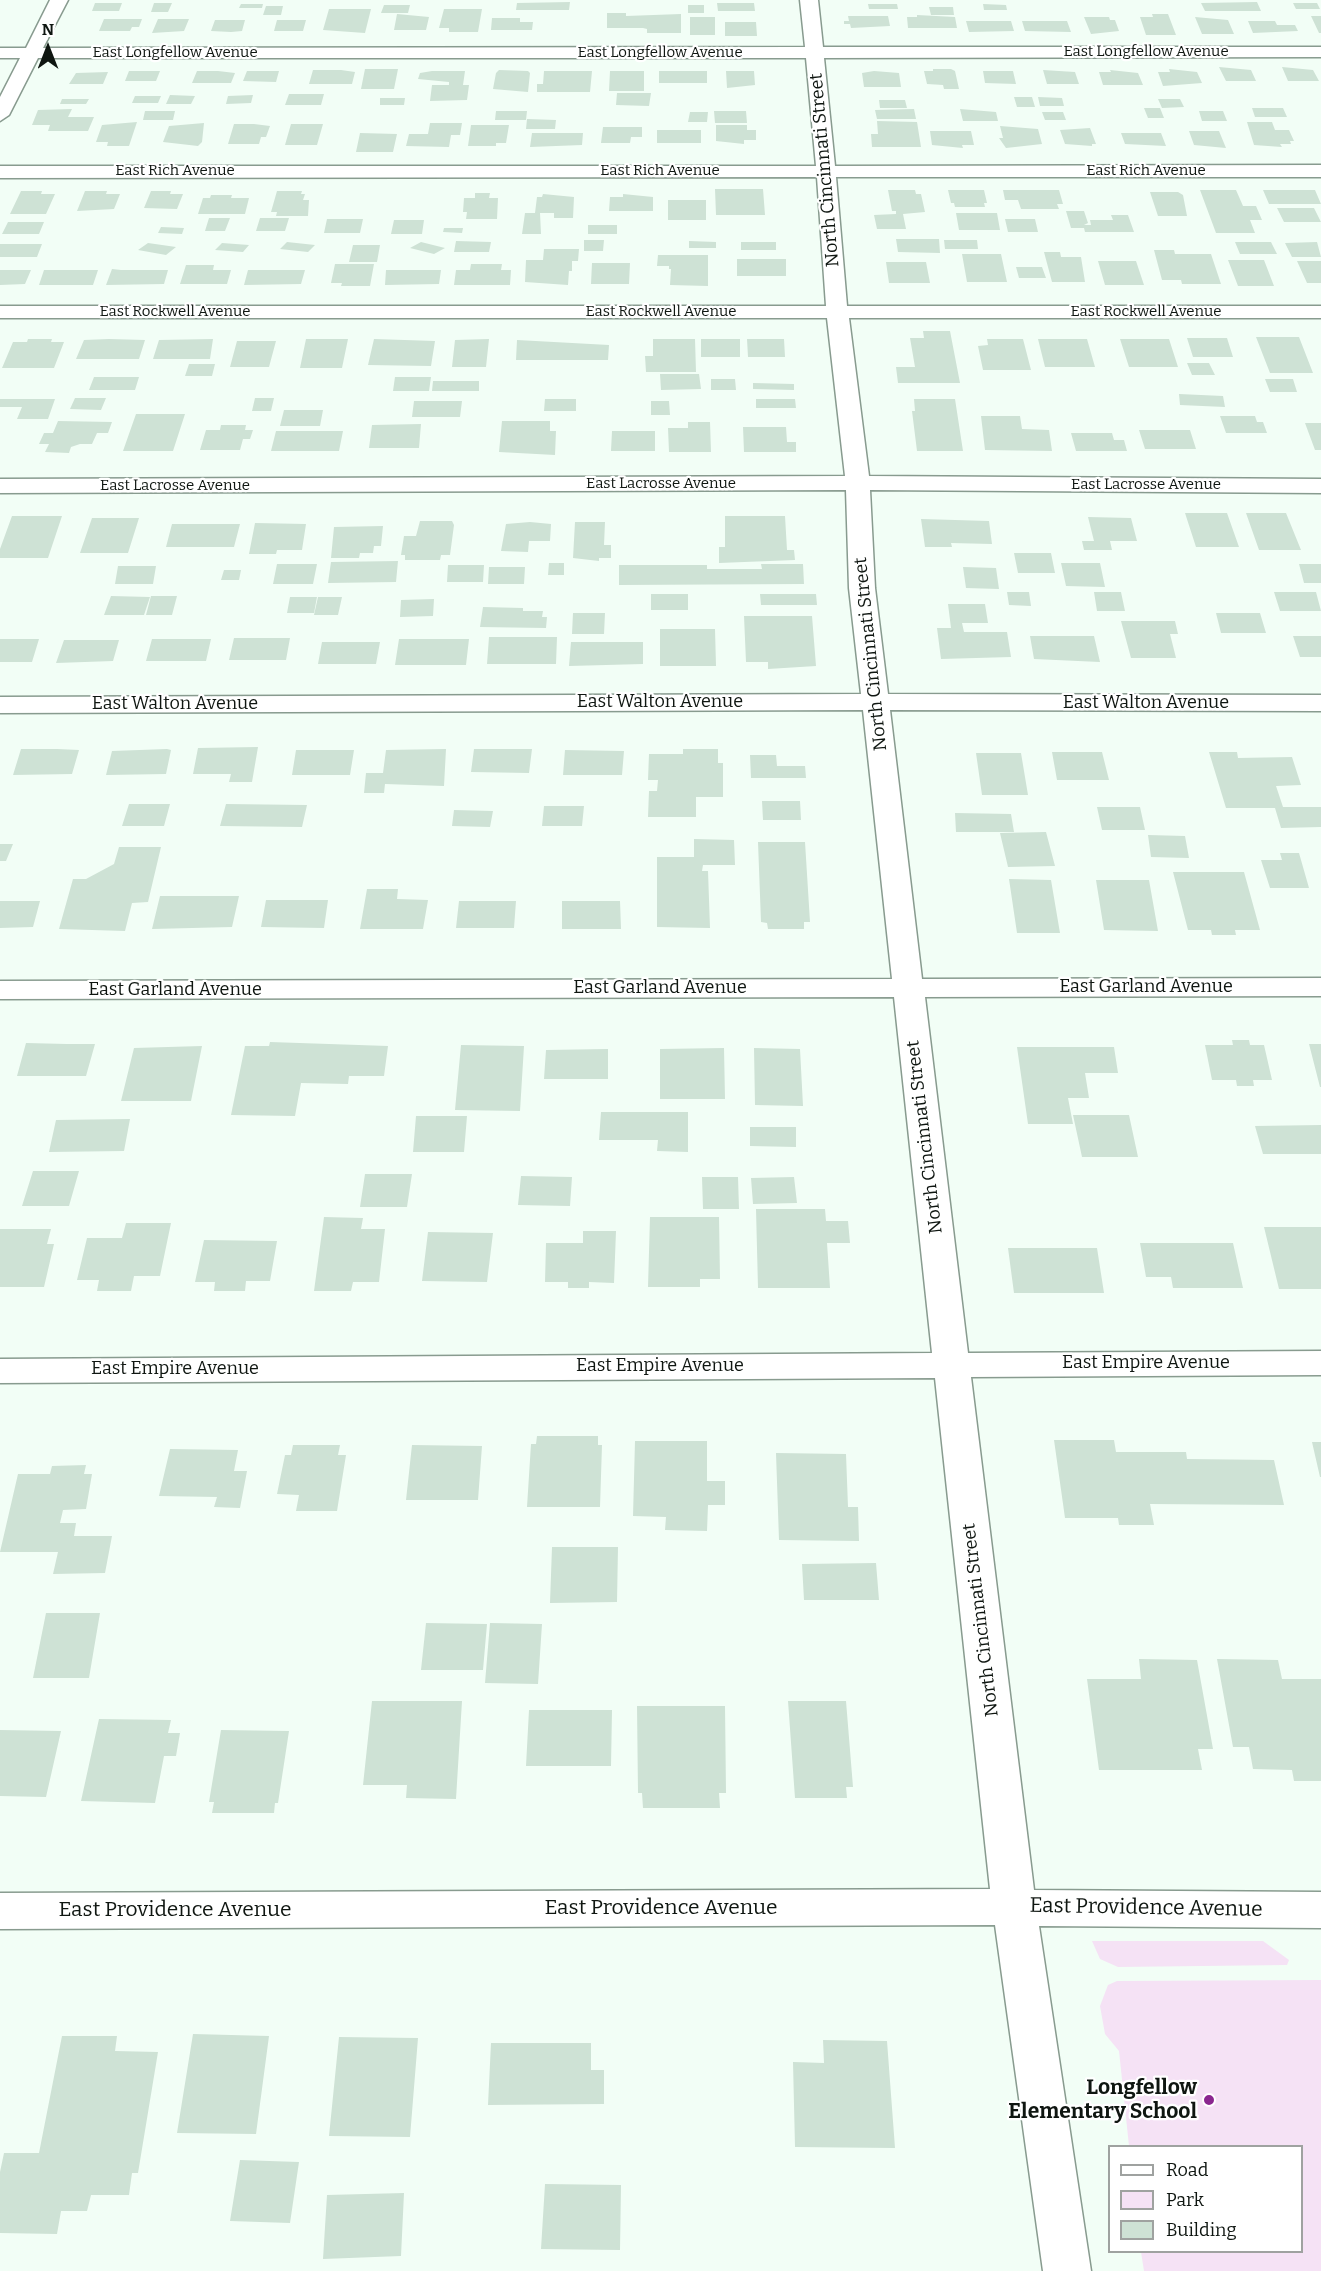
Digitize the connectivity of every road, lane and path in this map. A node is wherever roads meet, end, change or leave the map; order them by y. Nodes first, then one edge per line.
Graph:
1 (58, 0) edge
2 (808, 0) edge
3 (814, 52) junction
4 (1321, 52) edge
5 (0, 53) edge
6 (32, 53) junction
7 (0, 115) edge
8 (0, 171) edge
9 (825, 171) junction
10 (1321, 171) edge
11 (0, 312) edge
12 (837, 312) junction
13 (1321, 312) edge
14 (858, 483) junction
15 (0, 486) edge
16 (1321, 486) edge
17 (876, 702) junction
18 (1321, 703) edge
19 (0, 705) edge
20 (1321, 987) edge
21 (908, 988) junction
22 (0, 990) edge
23 (951, 1363) junction
24 (1321, 1363) edge
25 (0, 1371) edge
26 (1014, 1906) junction
27 (1321, 1910) edge
28 (0, 1911) edge
29 (1067, 2271) edge

1 - 6 street
2 - 3 street, North Cincinnati Street
3 - 4 street, East Longfellow Avenue
3 - 6 street, East Longfellow Avenue
3 - 9 street, North Cincinnati Street
5 - 6 street, East Longfellow Avenue
6 - 7 street
8 - 9 street, East Rich Avenue
9 - 10 street, East Rich Avenue
9 - 12 street, North Cincinnati Street
11 - 12 street, East Rockwell Avenue
12 - 13 street, East Rockwell Avenue
12 - 14 street, North Cincinnati Street
14 - 15 street, East Lacrosse Avenue
14 - 16 street, East Lacrosse Avenue
14 - 17 street, North Cincinnati Street
17 - 18 street, East Walton Avenue
17 - 19 street, East Walton Avenue
17 - 21 street, North Cincinnati Street
20 - 21 street, East Garland Avenue
21 - 22 street, East Garland Avenue
21 - 23 street, North Cincinnati Street
23 - 24 street, East Empire Avenue
23 - 25 street, East Empire Avenue
23 - 26 street, North Cincinnati Street
26 - 27 street, East Providence Avenue
26 - 28 street, East Providence Avenue
26 - 29 street, North Cincinnati Street

